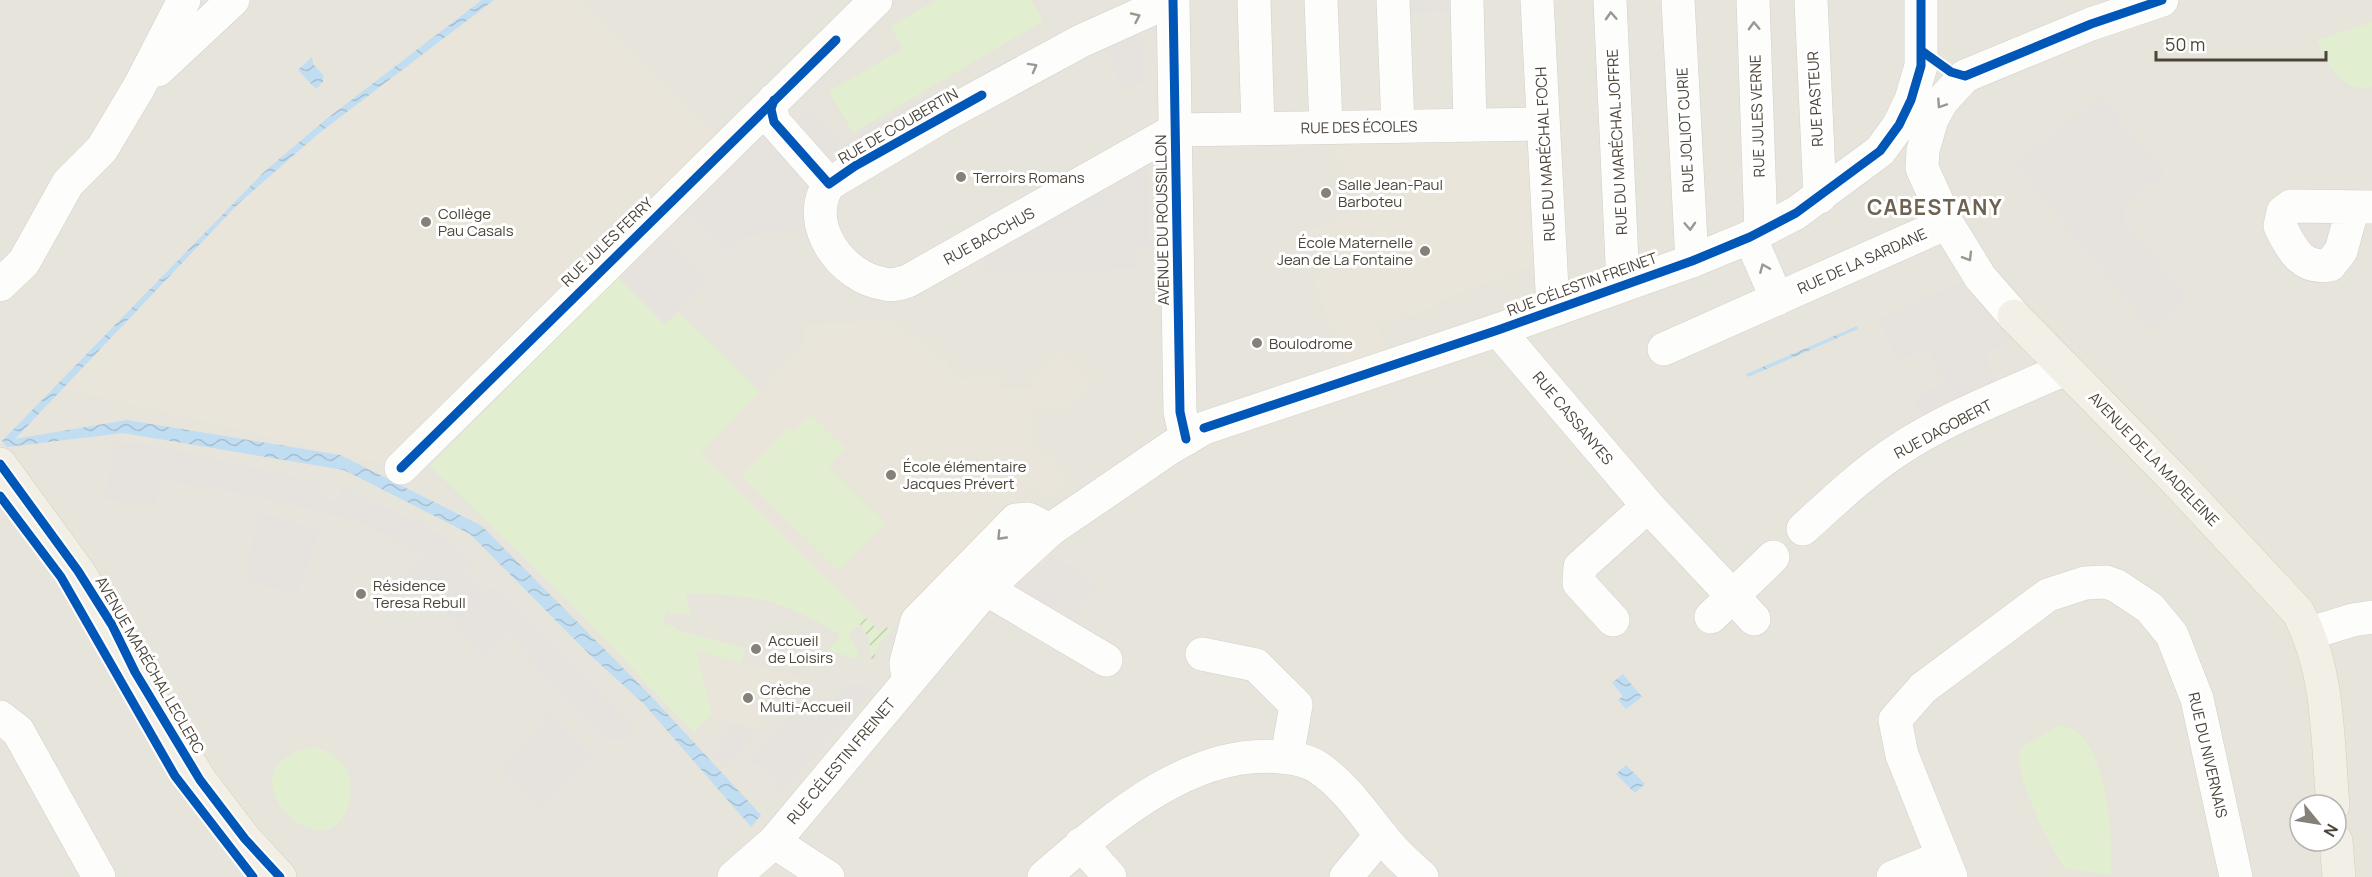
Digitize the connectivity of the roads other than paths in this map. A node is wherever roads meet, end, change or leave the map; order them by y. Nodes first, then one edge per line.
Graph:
1 (184, 0) edge
2 (234, 0) edge
3 (876, 0) edge
4 (1173, 0) edge
5 (1254, 0) edge
6 (1321, 0) edge
7 (1393, 0) edge
8 (1467, 0) edge
9 (1537, 0) edge
10 (1610, 0) edge
11 (1678, 0) edge
12 (1753, 0) edge
13 (1811, 0) edge
14 (2162, 0) edge
15 (1931, 3) edge
16 (1923, 52) junction
17 (1965, 76) junction
18 (139, 87) junction
19 (774, 100) junction
20 (1542, 124) junction
21 (1470, 125) junction
22 (1398, 126) junction
23 (1326, 127) junction
24 (1258, 129) junction
25 (1176, 130) junction
26 (1880, 151) junction
27 (1922, 168) junction
28 (829, 184) junction
29 (1820, 197) junction
30 (820, 218) joint
31 (1947, 224) junction
32 (1755, 234) junction
33 (1692, 261) junction
34 (1623, 284) junction
35 (0, 285) edge
36 (1777, 299) junction
37 (1553, 309) junction
38 (2014, 316) joint
39 (1498, 330) junction
40 (1664, 349) dead end
41 (2066, 369) junction
42 (1195, 434) junction
43 (401, 468) dead end
44 (4, 479) edge
45 (1648, 506) junction
46 (1803, 528) dead end
47 (1050, 530) junction
48 (1773, 557) dead end
49 (986, 589) junction
50 (2372, 617) edge
51 (1613, 620) dead end
52 (2310, 633) junction
53 (1202, 654) dead end
54 (1106, 660) dead end
55 (908, 680) junction
56 (0, 717) edge
57 (1287, 757) junction
58 (2332, 793) edge
59 (1381, 835) junction
60 (774, 842) junction
61 (1081, 844) junction
62 (2337, 853) edge
63 (1946, 867) edge
64 (99, 877) edge
65 (253, 877) edge
66 (280, 877) edge
67 (734, 877) edge
68 (759, 877) edge
69 (828, 877) edge
70 (1044, 877) edge
71 (1110, 877) edge
72 (1346, 877) edge
73 (1422, 877) edge
74 (1893, 877) edge
75 (2236, 877) edge
76 (2339, 877) edge

1 - 18 street
2 - 18 street
3 - 19 street, RUE JULES FERRY
4 - 25 street, AVENUE DU ROUSSILLON
28 -> 4 street, RUE DE COUBERTIN
5 - 24 street
6 - 23 street
7 - 22 street
8 - 21 street
9 - 20 street, RUE DU MARÉCHAL FOCH
34 -> 10 street, RUE DU MARÉCHAL JOFFRE
11 -> 33 street, RUE JOLIOT CURIE
32 -> 12 street, RUE JULES VERNE
13 - 29 street, RUE PASTEUR
14 - 17 street
15 - 16 street, RUE CÉLESTIN FREINET
16 - 17 street
16 - 26 street, RUE CÉLESTIN FREINET
17 -> 27 street
18 - 35 street
19 - 28 street
19 - 43 street, RUE JULES FERRY
20 - 21 street, RUE DES ÉCOLES
20 - 37 street, RUE DU MARÉCHAL FOCH
21 - 22 street, RUE DES ÉCOLES
22 - 23 street, RUE DES ÉCOLES
23 - 24 street, RUE DES ÉCOLES
24 - 25 street, RUE DES ÉCOLES
25 - 30 street, RUE BACCHUS
25 - 42 street, AVENUE DU ROUSSILLON
26 - 27 street
26 - 29 street, RUE CÉLESTIN FREINET
27 - 31 street, AVENUE DE LA MADELEINE
28 - 30 street, RUE DE COUBERTIN
29 - 32 street, RUE CÉLESTIN FREINET
31 - 36 street, RUE DE LA SARDANE
31 -> 38 street, AVENUE DE LA MADELEINE
32 - 33 street, RUE CÉLESTIN FREINET
36 -> 32 street
33 - 34 street, RUE CÉLESTIN FREINET
34 - 37 street, RUE CÉLESTIN FREINET
36 - 40 street, RUE DE LA SARDANE
37 - 39 street, RUE CÉLESTIN FREINET
38 - 41 main road, AVENUE DE LA MADELEINE
39 - 42 street, RUE CÉLESTIN FREINET
39 - 45 street, RUE CASSANYES
41 - 46 street, RUE DAGOBERT
41 - 52 main road, AVENUE DE LA MADELEINE
42 - 47 street, RUE CÉLESTIN FREINET
44 - 65 main road, AVENUE MARÉCHAL LECLERC
44 - 66 main road, AVENUE MARÉCHAL LECLERC
45 - 48 street, RUE CASSANYES
45 - 51 street
47 - 49 street, RUE CÉLESTIN FREINET
47 -> 55 street
49 - 54 street
49 - 55 street, RUE CÉLESTIN FREINET
50 - 52 street
52 - 58 main road, AVENUE DE LA MADELEINE
53 - 57 street
55 - 60 street, RUE CÉLESTIN FREINET
56 - 64 street
57 - 59 street
57 - 61 street
59 - 72 street
59 - 73 street
60 - 67 street, RUE CÉLESTIN FREINET
60 - 68 street, RUE CÉLESTIN FREINET
60 - 69 street
61 - 70 street
61 - 71 street
62 - 76 main road
63 - 74 street
63 - 75 street, RUE DU NIVERNAIS

